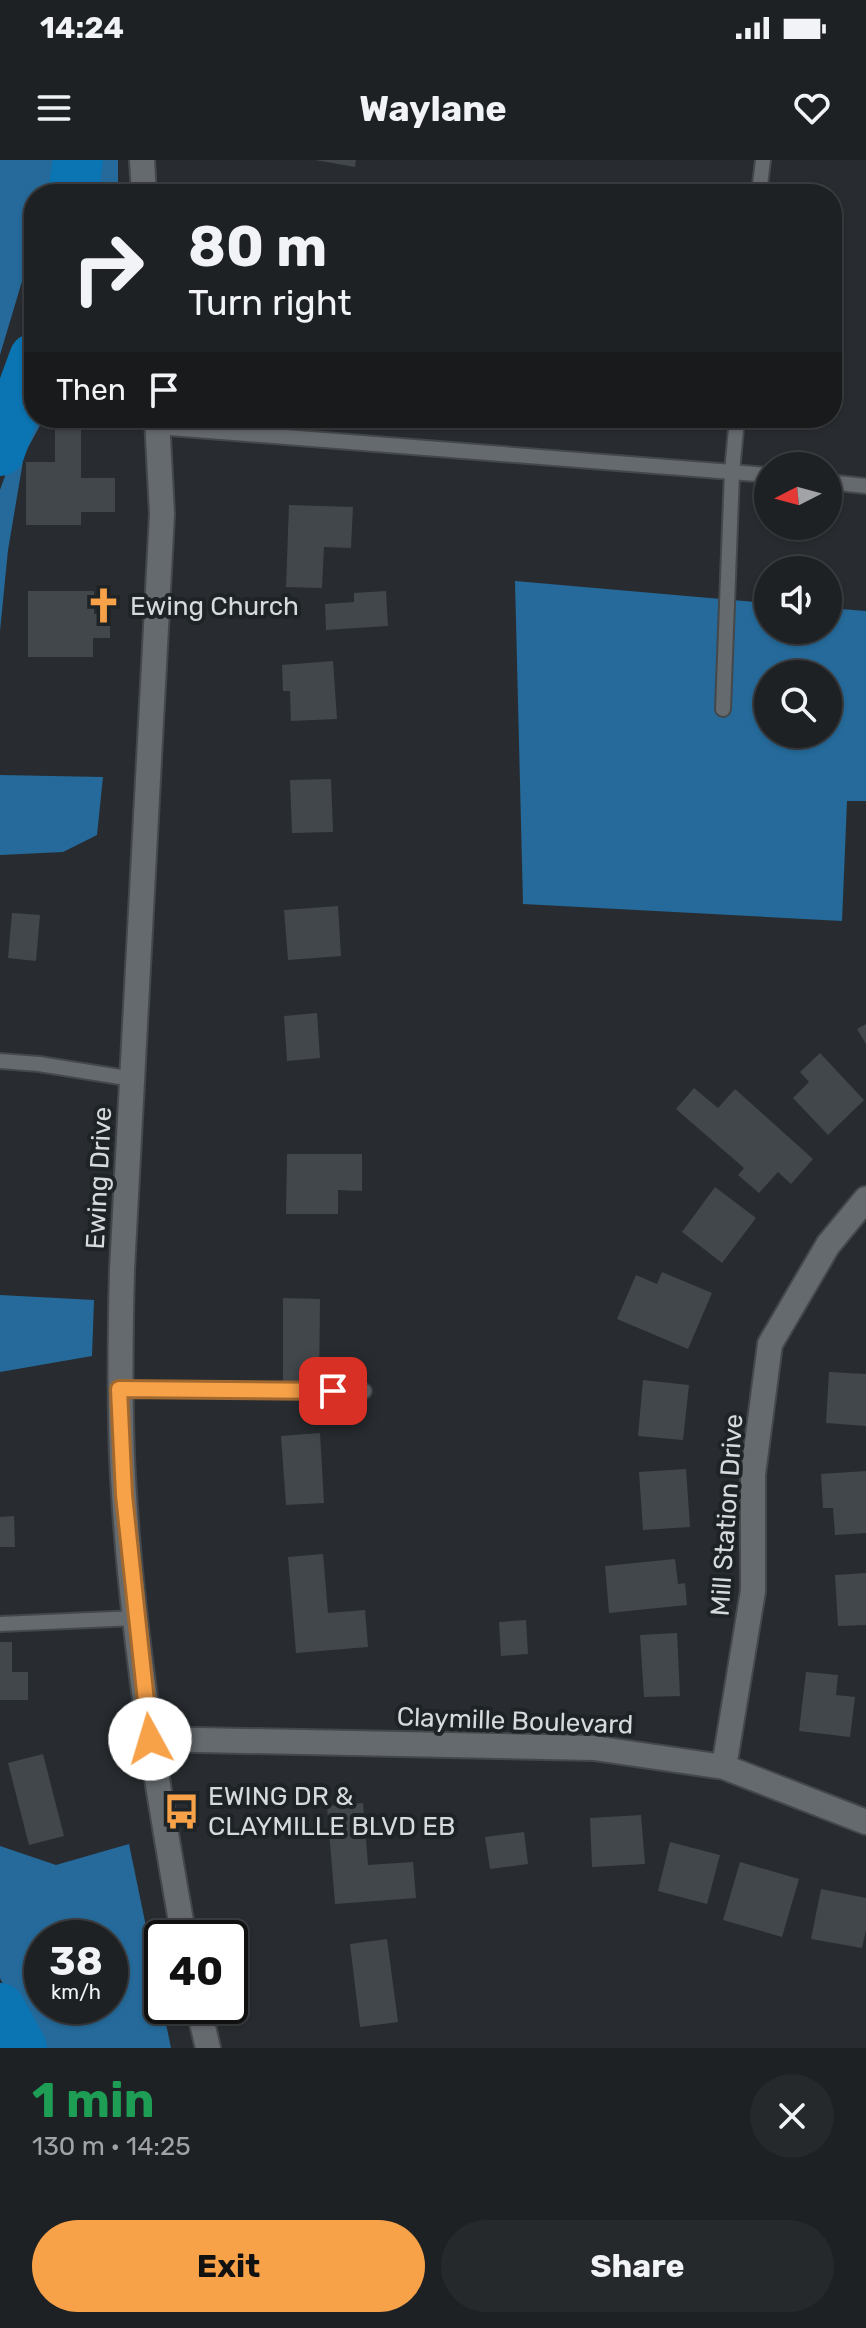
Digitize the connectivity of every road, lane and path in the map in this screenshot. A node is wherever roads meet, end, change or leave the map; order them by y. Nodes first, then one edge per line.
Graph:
1 (142, 160) edge
2 (763, 160) edge
3 (143, 184) edge
4 (760, 184) edge
5 (157, 428) edge
6 (216, 428) edge
7 (736, 428) edge
8 (732, 472) junction
9 (754, 474) edge
10 (842, 483) edge
11 (866, 486) edge
12 (723, 709) dead end
13 (0, 1061) edge
14 (133, 1079) junction
15 (866, 1199) edge
16 (119, 1389) junction
17 (364, 1391) dead end
18 (136, 1618) junction
19 (0, 1624) edge
20 (150, 1739) junction
21 (724, 1767) junction
22 (866, 1822) edge
23 (181, 1920) edge
24 (202, 2024) edge
25 (208, 2048) edge

1 - 3 street
2 - 4 lane
5 - 14 street, Ewing Drive
6 - 8 lane
7 - 8 lane
8 - 9 lane
8 - 12 lane
10 - 11 lane
13 - 14 lane
14 - 16 street, Ewing Drive
15 - 21 street, Mill Station Drive
16 - 17 lane
16 - 18 street, Ewing Drive
18 - 19 lane
18 - 20 street, Ewing Drive
20 - 21 street, Claymille Boulevard
20 - 23 street, Ewing Drive
21 - 22 street, Claymille Boulevard
24 - 25 street

